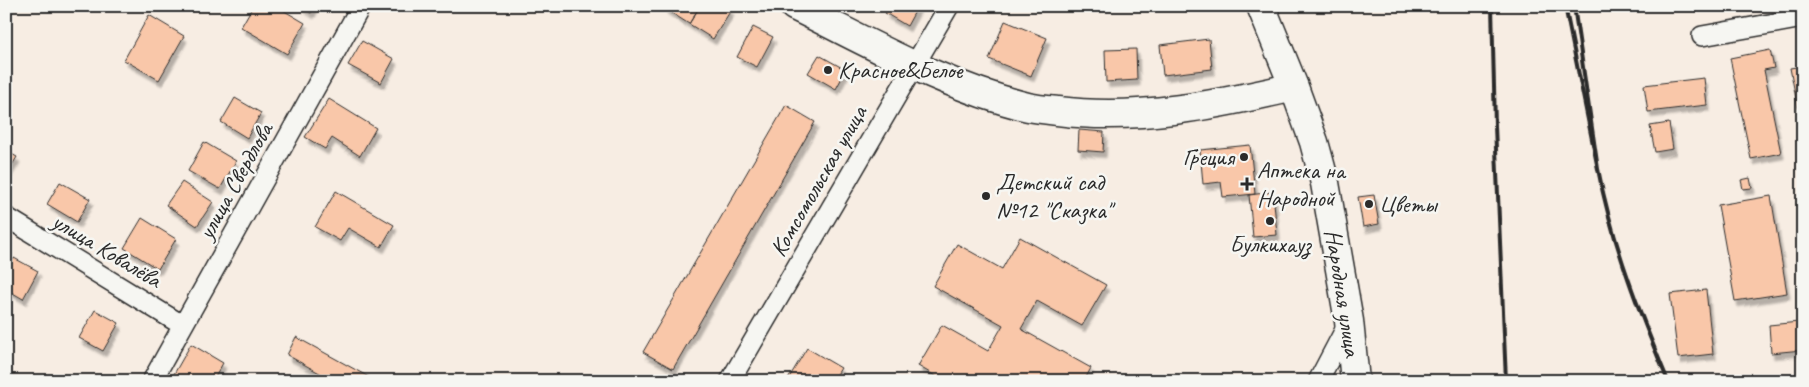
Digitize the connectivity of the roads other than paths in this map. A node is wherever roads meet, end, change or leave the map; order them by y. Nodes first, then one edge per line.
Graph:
1 (361, 6) edge
2 (794, 6) edge
3 (949, 6) edge
4 (1262, 6) edge
5 (1803, 18) edge
6 (1702, 36) dead end
7 (914, 66) junction
8 (1294, 88) junction
9 (6, 217) edge
10 (1350, 321) junction
11 (182, 325) junction
12 (152, 381) edge
13 (730, 381) edge
14 (1318, 381) edge
15 (1355, 381) edge

1 - 11 street, улица Свердлова
2 - 7 street
3 - 7 street, Комсомольская улица
4 - 8 street, Народная улица
5 - 6 street
7 - 8 street
7 - 13 street, Комсомольская улица
8 - 10 street, Народная улица
9 - 11 street, улица Ковалёва
10 - 14 street
10 - 15 street, Народная улица
11 - 12 street, улица Свердлова

